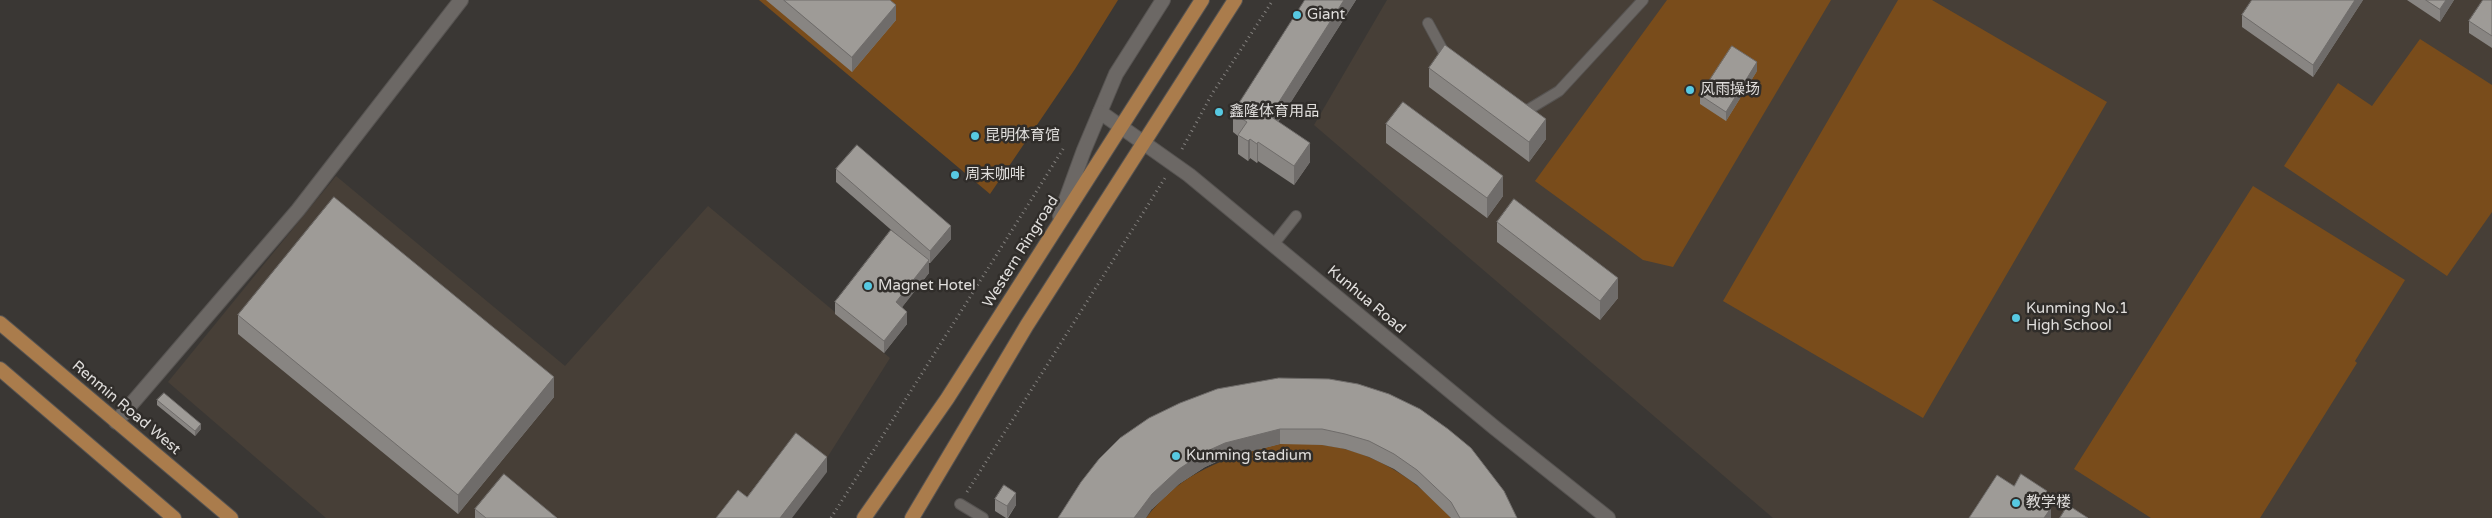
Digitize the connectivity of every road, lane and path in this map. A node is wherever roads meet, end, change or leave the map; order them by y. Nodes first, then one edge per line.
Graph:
1 (461, 0) edge
2 (1163, 0) edge
3 (1202, 0) edge
4 (1235, 0) edge
5 (1273, 0) edge
6 (1643, 0) edge
7 (1428, 23) dead end
8 (1458, 69) edge
9 (1513, 109) edge
10 (1100, 112) junction
11 (1121, 127) junction
12 (1069, 140) dead end
13 (1144, 144) junction
14 (1173, 164) junction
15 (1296, 216) dead end
16 (1057, 224) junction
17 (1273, 245) junction
18 (0, 323) edge
19 (0, 369) edge
20 (116, 422) junction
21 (960, 504) joint
22 (174, 518) edge
23 (231, 518) edge
24 (831, 518) edge
25 (864, 518) edge
26 (912, 518) edge
27 (983, 518) edge
28 (1608, 518) edge

1 - 20 street
2 - 10 street
3 - 11 main road, Western Ringroad
4 - 13 main road
5 - 14 path
6 - 9 lane
7 - 8 lane
10 - 11 street, Kunhua Road
10 - 16 street
11 - 13 street, Kunhua Road
11 - 16 main road, Western Ringroad
12 - 24 path
13 - 14 street, Kunhua Road
13 - 26 main road
14 - 17 street, Kunhua Road
14 - 21 path
15 - 17 lane
16 - 25 main road, Western Ringroad
17 - 28 street, Kunhua Road
18 - 20 main road, Renmin Road West
19 - 22 main road
20 - 23 main road, Renmin Road West
21 - 27 lane

